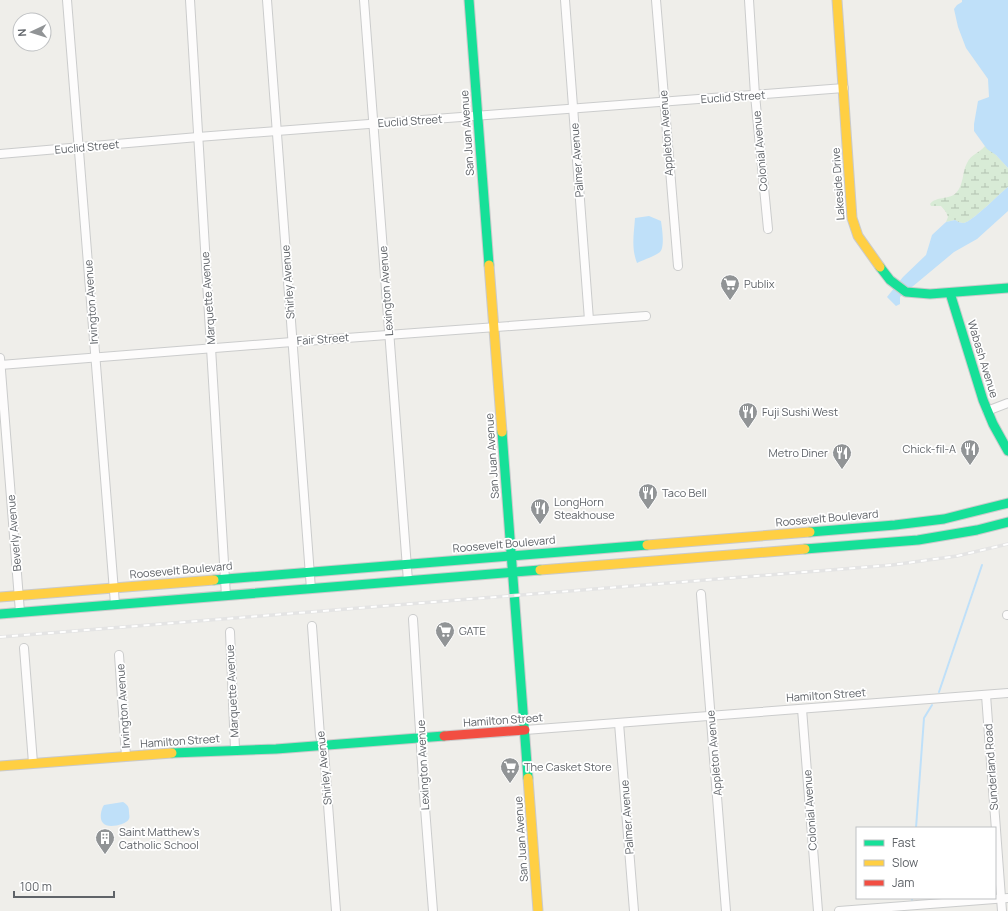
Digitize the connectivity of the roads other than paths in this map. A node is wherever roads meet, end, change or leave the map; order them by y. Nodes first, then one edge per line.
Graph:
1 (67, 0) edge
2 (190, 0) edge
3 (267, 0) edge
4 (364, 0) edge
5 (469, 0) edge
6 (565, 0) edge
7 (656, 0) edge
8 (748, 0) edge
9 (837, 0) edge
10 (844, 88) junction
11 (755, 95) junction
12 (664, 102) junction
13 (573, 109) junction
14 (478, 117) junction
15 (373, 124) junction
16 (277, 132) junction
17 (198, 137) junction
18 (79, 148) junction
19 (0, 154) edge
20 (768, 229) dead end
21 (678, 266) dead end
22 (1008, 288) edge
23 (950, 293) junction
24 (646, 316) dead end
25 (589, 320) junction
26 (494, 327) junction
27 (390, 335) junction
28 (292, 342) junction
29 (212, 348) junction
30 (95, 358) junction
31 (0, 363) edge
32 (1008, 403) edge
33 (987, 411) junction
34 (1008, 451) edge
35 (1008, 503) edge
36 (1008, 522) edge
37 (895, 525) junction
38 (918, 540) junction
39 (683, 542) junction
40 (858, 545) junction
41 (511, 556) junction
42 (407, 564) junction
43 (613, 565) junction
44 (310, 572) junction
45 (513, 573) junction
46 (225, 578) junction
47 (408, 581) junction
48 (113, 588) junction
49 (311, 589) junction
50 (701, 594) dead end
51 (19, 595) junction
52 (226, 596) junction
53 (0, 597) edge
54 (115, 604) junction
55 (20, 612) junction
56 (0, 614) edge
57 (413, 619) dead end
58 (312, 626) dead end
59 (230, 632) dead end
60 (24, 648) dead end
61 (119, 655) dead end
62 (1008, 693) edge
63 (986, 695) junction
64 (802, 709) junction
65 (711, 716) junction
66 (619, 723) junction
67 (525, 730) junction
68 (421, 738) junction
69 (322, 746) junction
70 (235, 749) junction
71 (126, 756) junction
72 (33, 763) junction
73 (0, 766) edge
74 (1004, 898) edge
75 (995, 899) edge
76 (910, 908) edge
77 (336, 911) edge
78 (433, 911) edge
79 (538, 911) edge
80 (634, 911) edge
81 (726, 911) edge
82 (818, 911) edge
83 (839, 911) edge
84 (1002, 911) edge

1 - 18 street, Irvington Avenue
2 - 17 street, Marquette Avenue
3 - 16 street, Shirley Avenue
4 - 15 street, Lexington Avenue
5 - 14 main road, San Juan Avenue
6 - 13 street, Palmer Avenue
7 - 12 street, Appleton Avenue
8 - 11 street, Colonial Avenue
9 - 10 main road, Lakeside Drive
10 - 11 street, Euclid Street
10 - 23 main road, Lakeside Drive
11 - 12 street, Euclid Street
11 - 20 street, Colonial Avenue
12 - 13 street, Euclid Street
12 - 21 street, Appleton Avenue
13 - 14 street, Euclid Street
13 - 25 street, Palmer Avenue
14 - 15 street, Euclid Street
14 - 26 main road, San Juan Avenue
15 - 16 street, Euclid Street
15 - 27 street, Lexington Avenue
16 - 17 street, Euclid Street
16 - 28 street, Shirley Avenue
17 - 18 street, Euclid Street
17 - 29 street, Marquette Avenue
18 - 19 street, Euclid Street
18 - 30 street, Irvington Avenue
22 - 23 main road, Lakeside Drive
23 - 33 main road, Wabash Avenue
24 - 25 street, Fair Street
25 - 26 street, Fair Street
26 - 27 street, Fair Street
26 - 41 main road, San Juan Avenue
27 - 28 street, Fair Street
27 - 42 street, Lexington Avenue
28 - 29 street, Fair Street
28 - 44 street, Shirley Avenue
29 - 30 street, Fair Street
29 - 46 street, Marquette Avenue
30 - 31 street, Fair Street
30 - 48 street, Irvington Avenue
31 - 51 street, Beverly Avenue
32 - 33 street
33 - 34 main road, Wabash Avenue
35 - 37 main road, Roosevelt Boulevard
36 - 38 main road
37 - 38 main road
37 - 39 main road, Roosevelt Boulevard
37 - 40 main road
38 - 40 main road
39 - 41 main road, Roosevelt Boulevard
39 - 43 main road
40 - 43 main road
41 - 42 main road, Roosevelt Boulevard
41 - 45 main road, San Juan Avenue
42 - 44 main road, Roosevelt Boulevard
42 - 47 street, Lexington Avenue
43 - 45 main road
44 - 46 main road, Roosevelt Boulevard
44 - 49 street, Shirley Avenue
45 - 47 main road
45 - 67 main road, San Juan Avenue
46 - 48 main road, Roosevelt Boulevard
46 - 52 street, Marquette Avenue
47 - 49 main road
48 - 51 main road, Roosevelt Boulevard
48 - 54 street, Irvington Avenue
49 - 52 main road
50 - 65 street, Appleton Avenue
51 - 53 main road, Roosevelt Boulevard
51 - 55 street, Beverly Avenue
52 - 54 main road
54 - 55 main road
55 - 56 main road
57 - 68 street, Lexington Avenue
58 - 69 street, Shirley Avenue
59 - 70 street, Marquette Avenue
60 - 72 street
61 - 71 street, Irvington Avenue
62 - 63 street, Hamilton Street
63 - 64 street, Hamilton Street
63 - 74 street, Sunderland Road
64 - 65 street, Hamilton Street
64 - 82 street, Colonial Avenue
65 - 66 street, Hamilton Street
65 - 81 street, Appleton Avenue
66 - 67 street, Hamilton Street
66 - 80 street, Palmer Avenue
67 - 68 main road, Hamilton Street
67 - 79 main road, San Juan Avenue
68 - 69 main road, Hamilton Street
68 - 78 street, Lexington Avenue
69 - 70 main road, Hamilton Street
69 - 77 street, Shirley Avenue
70 - 71 main road, Hamilton Street
71 - 72 main road, Hamilton Street
72 - 73 main road, Hamilton Street
74 - 84 street, Sunderland Road
75 - 76 street
76 - 83 street

